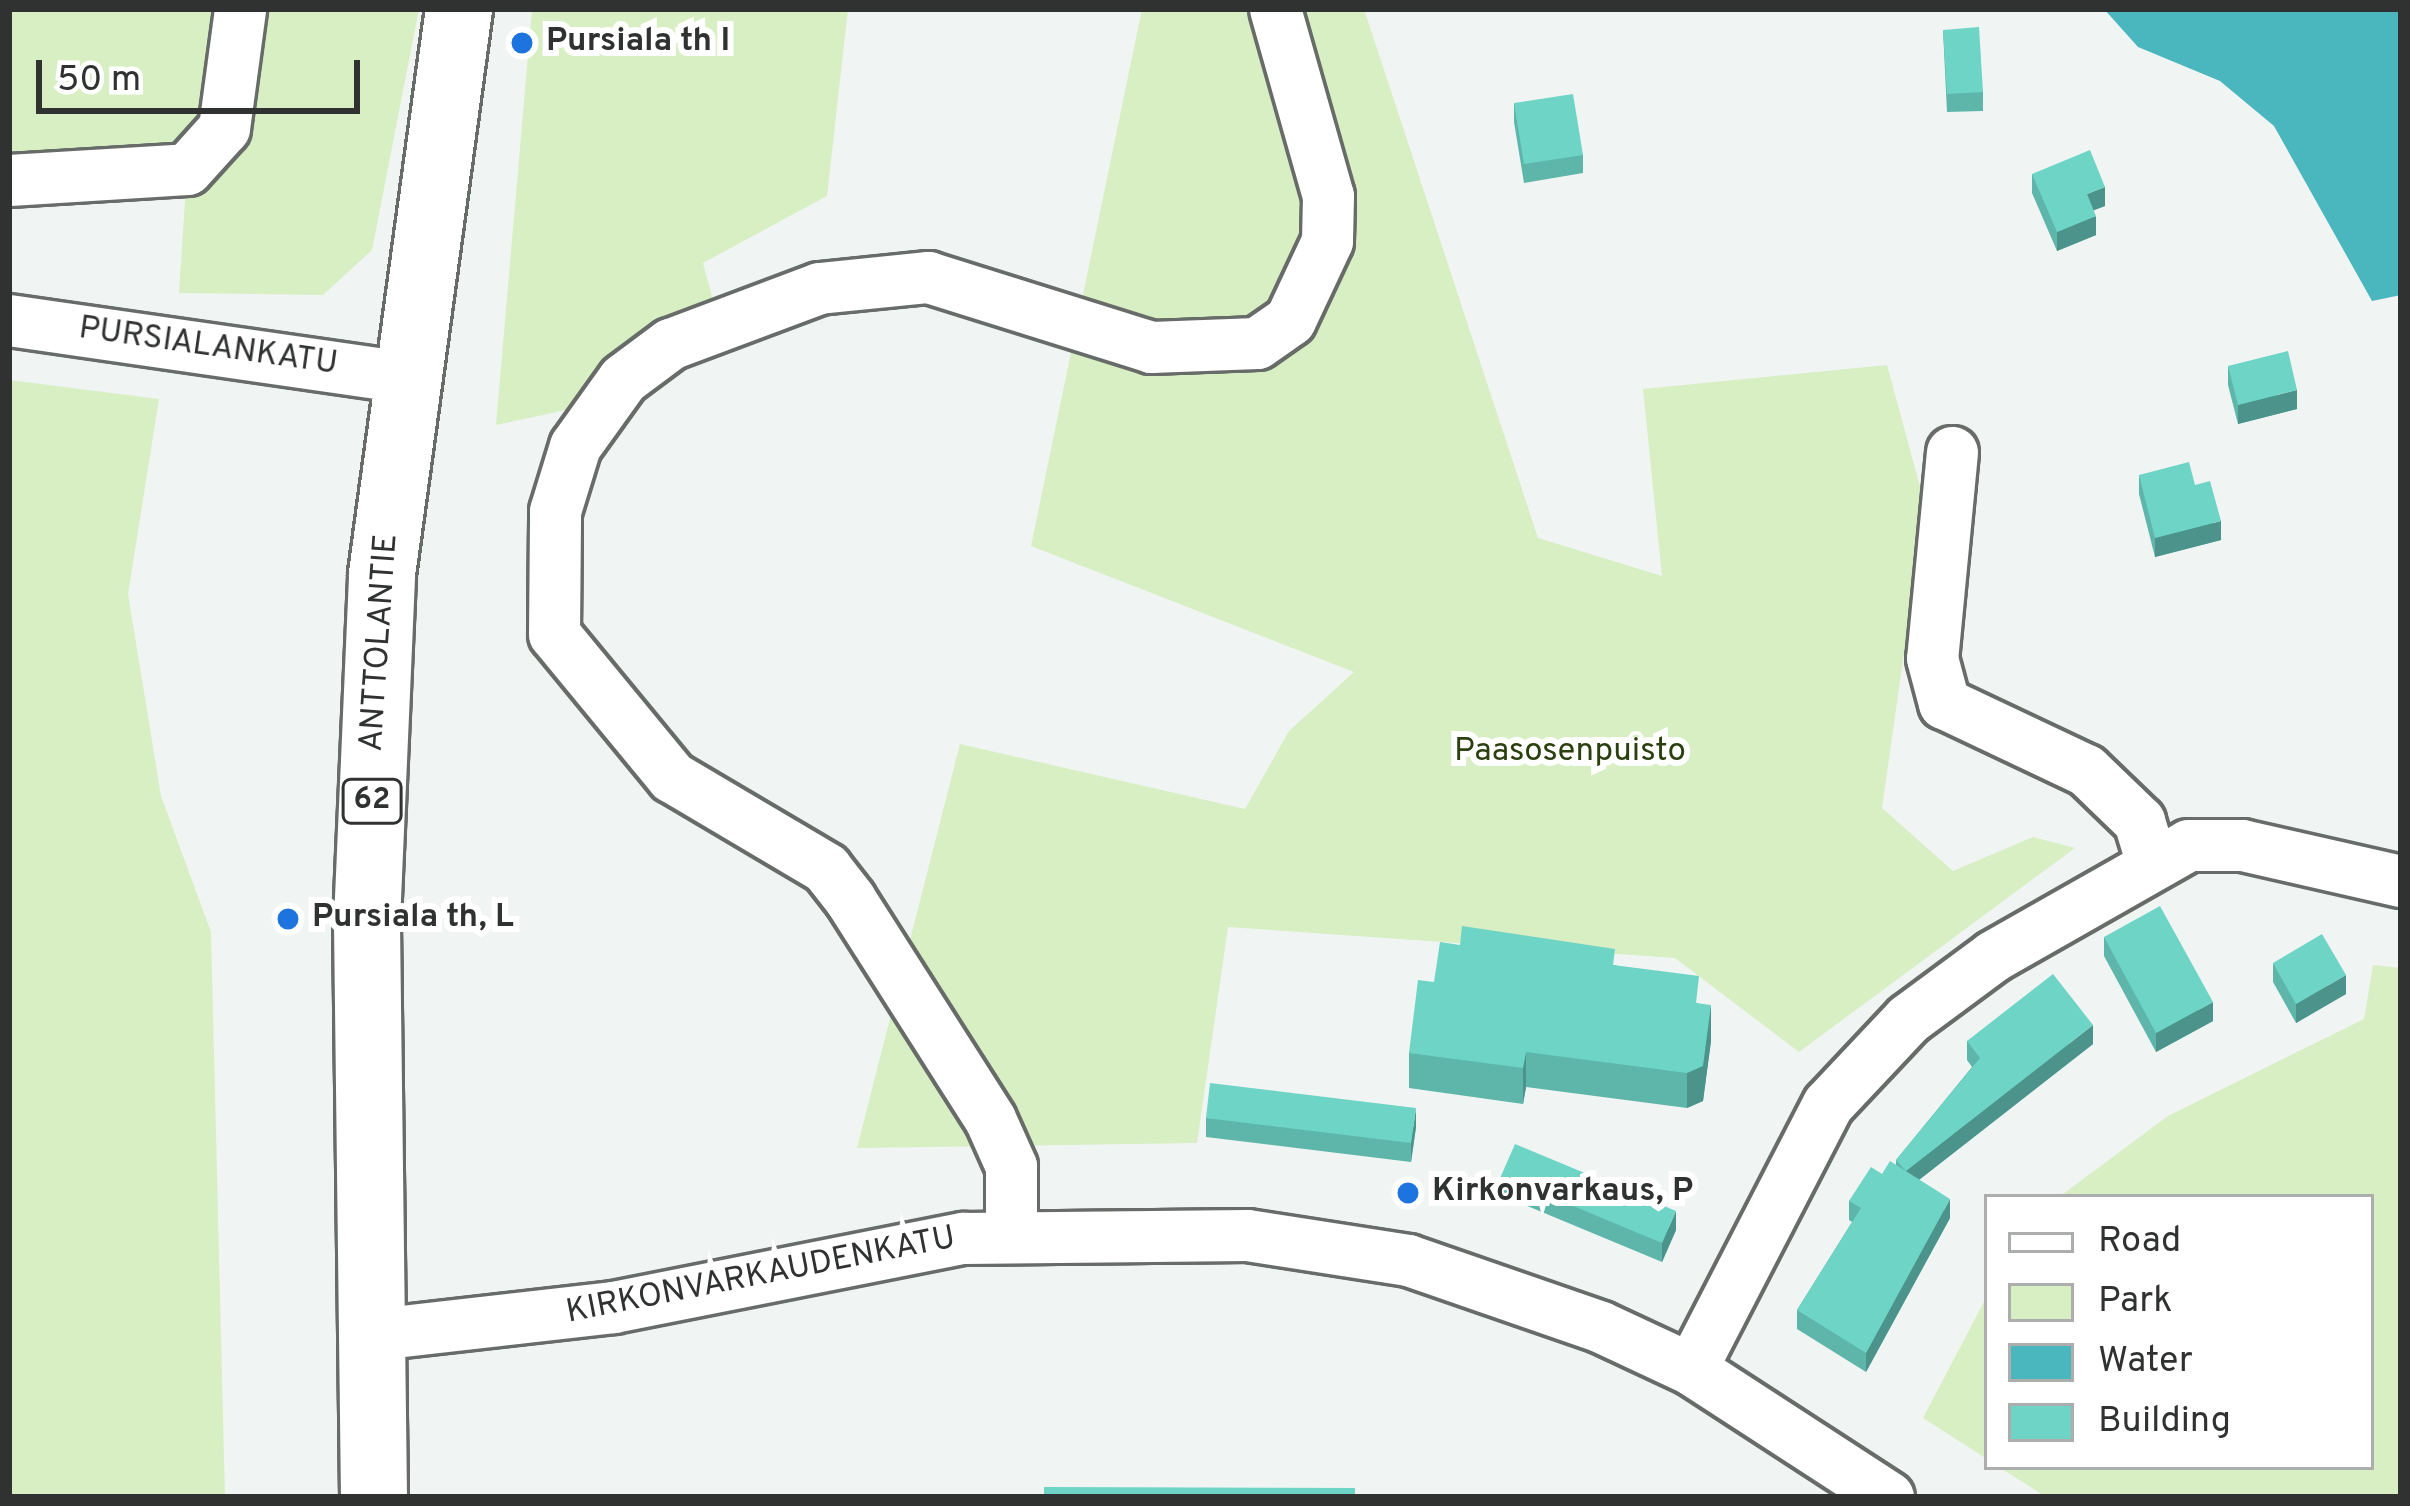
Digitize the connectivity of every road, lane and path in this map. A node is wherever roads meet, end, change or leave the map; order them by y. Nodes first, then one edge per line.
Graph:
1 (240, 9) edge
2 (459, 9) edge
3 (1275, 9) edge
4 (9, 180) edge
5 (9, 320) edge
6 (406, 377) junction
7 (1952, 452) dead end
8 (2150, 858) junction
9 (2401, 881) edge
10 (1011, 1234) junction
11 (367, 1335) junction
12 (1691, 1370) junction
13 (374, 1497) edge
14 (1888, 1497) edge

1 - 4 street
2 - 6 main road, ANTTOLANTIE / 62
3 - 10 street
5 - 6 street, PURSIALANKATU
6 - 11 main road, ANTTOLANTIE / 62
7 - 8 street
8 - 9 street
8 - 12 street
10 - 11 street, KIRKONVARKAUDENKATU
10 - 12 street, KIRKONVARKAUDENKATU
11 - 13 main road, ANTTOLANTIE / 62
12 - 14 street, KIRKONVARKAUDENKATU

